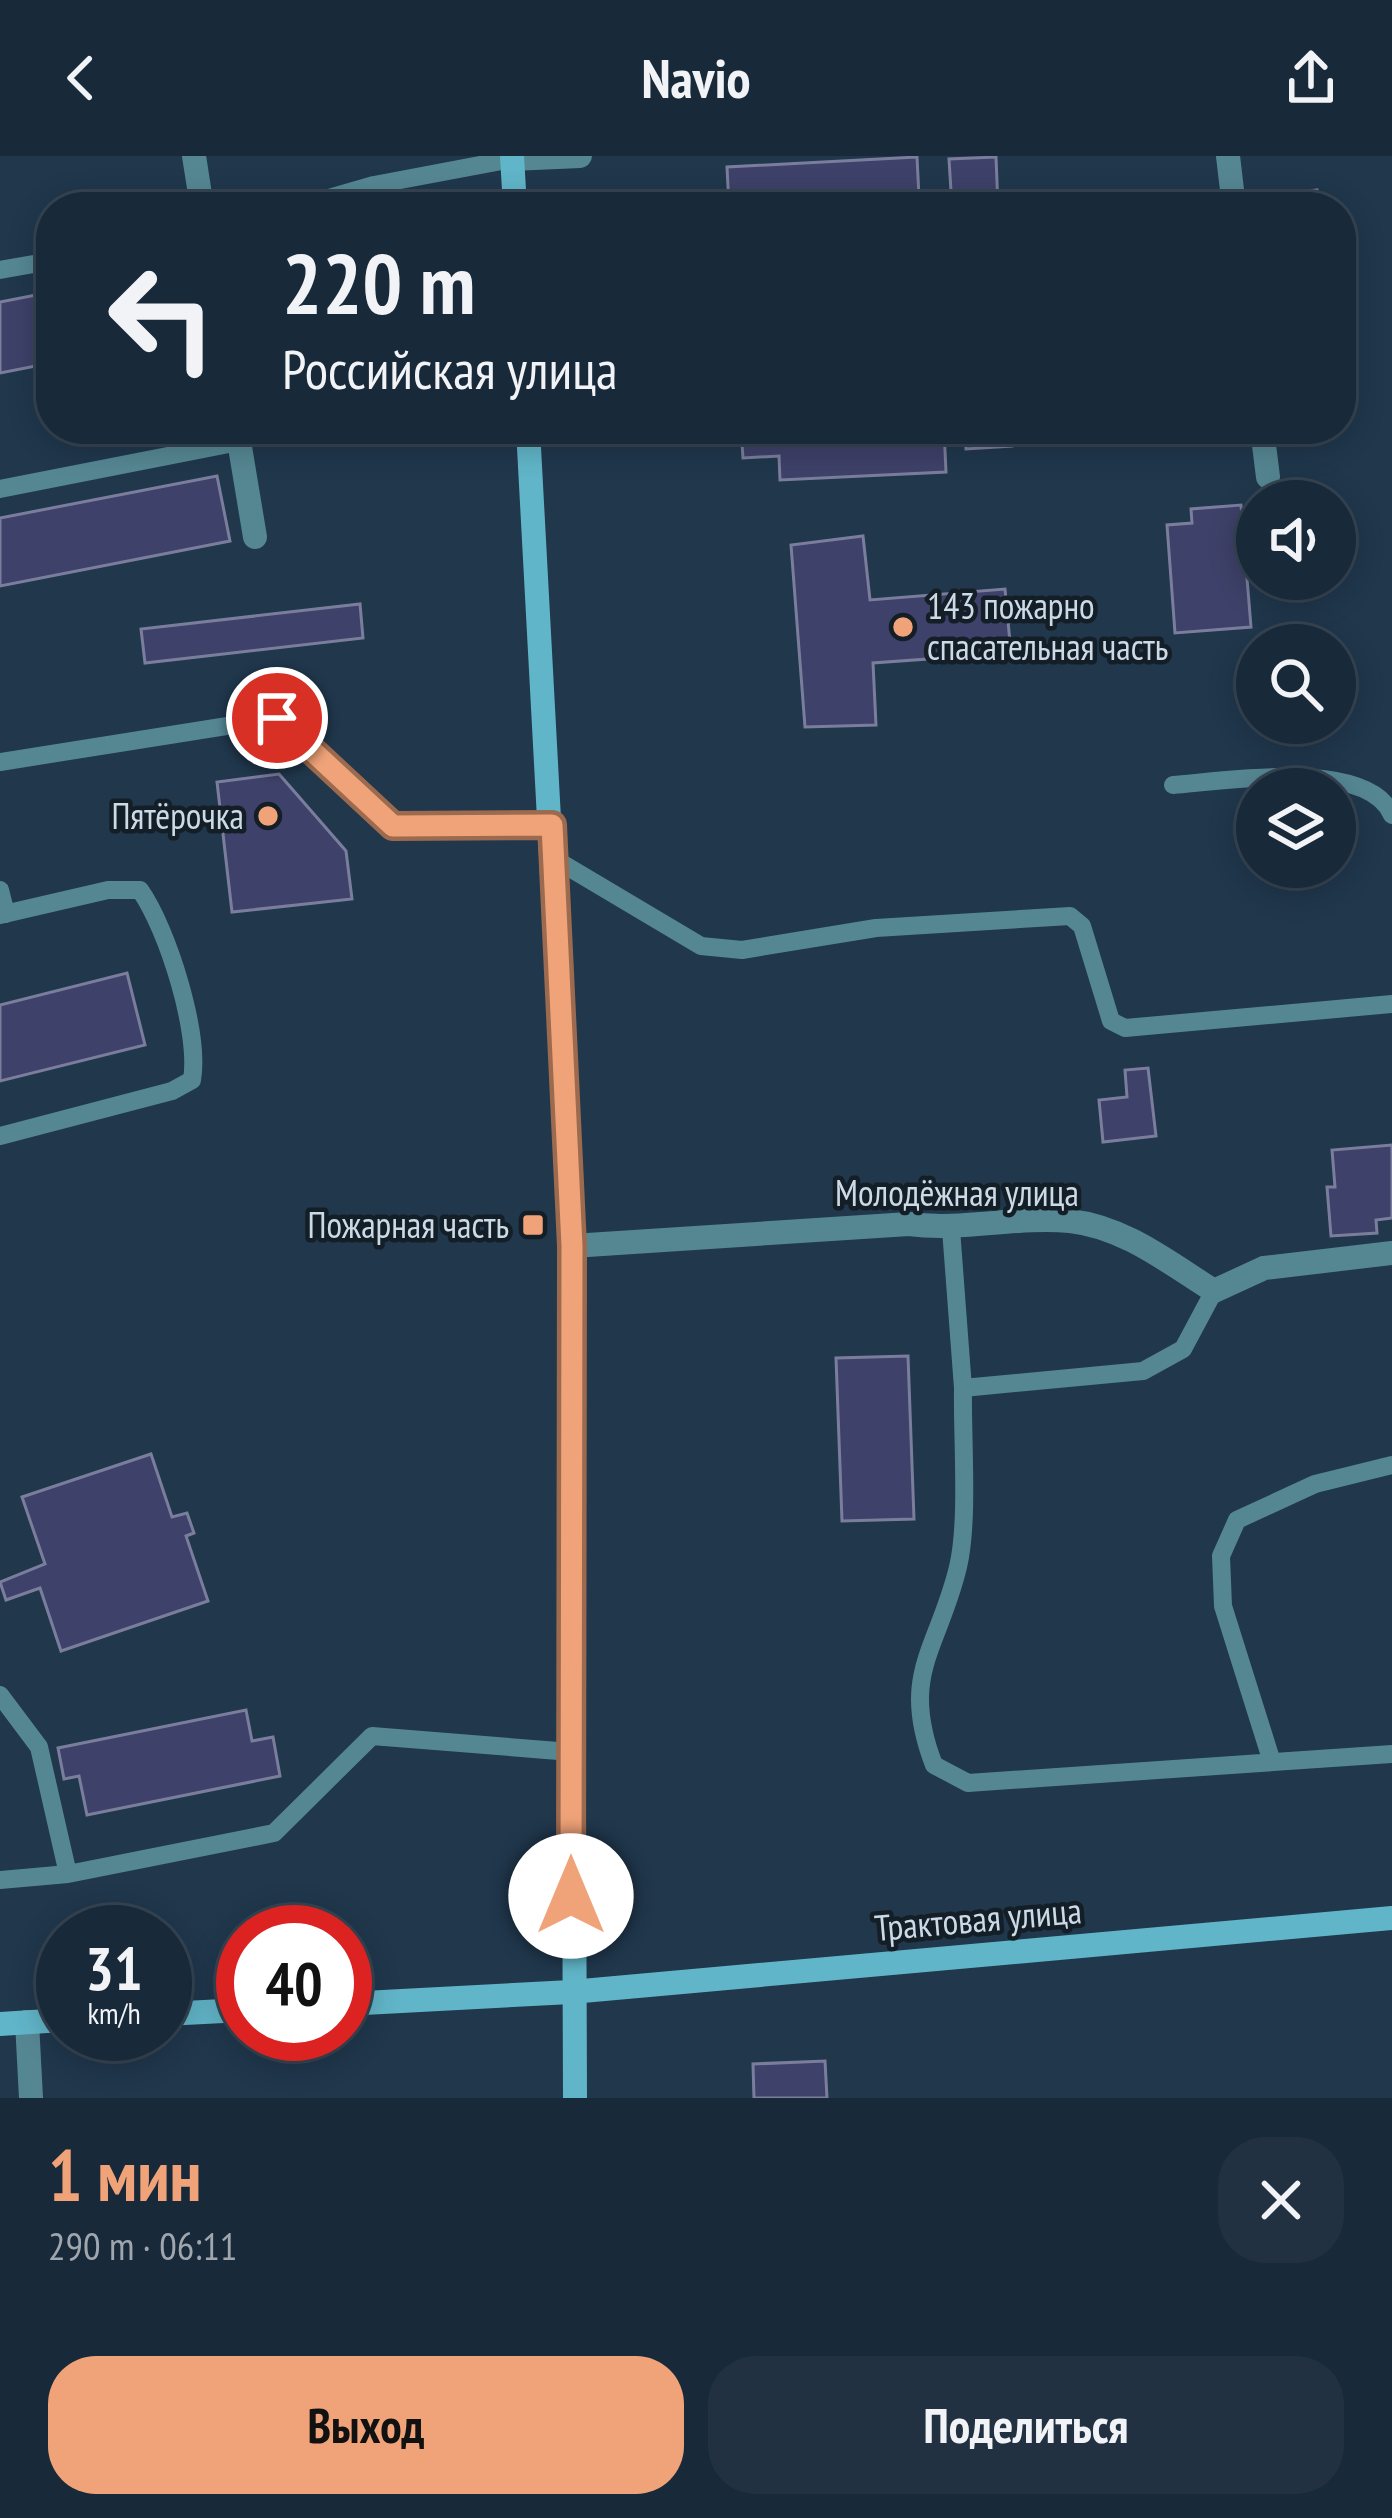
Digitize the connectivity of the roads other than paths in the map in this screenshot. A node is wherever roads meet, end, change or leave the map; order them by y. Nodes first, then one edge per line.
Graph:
1 (194, 156) edge
2 (580, 156) edge
3 (1228, 156) edge
4 (512, 158) edge
5 (200, 192) edge
6 (350, 192) edge
7 (514, 192) edge
8 (1232, 192) edge
9 (36, 264) edge
10 (0, 270) edge
11 (202, 444) edge
12 (239, 444) edge
13 (529, 444) edge
14 (1264, 444) edge
15 (1268, 477) dead end
16 (0, 489) edge
17 (255, 537) dead end
18 (0, 762) edge
19 (1173, 785) dead end
20 (1392, 815) edge
21 (552, 825) junction
22 (554, 858) junction
23 (0, 890) edge
24 (3, 914) edge
25 (1392, 1004) edge
26 (0, 1136) edge
27 (951, 1229) junction
28 (572, 1246) junction
29 (1392, 1253) edge
30 (1214, 1291) junction
31 (963, 1388) junction
32 (1392, 1465) edge
33 (0, 1695) edge
34 (571, 1752) junction
35 (1392, 1754) edge
36 (1271, 1762) junction
37 (68, 1874) junction
38 (0, 1880) edge
39 (1392, 1918) edge
40 (571, 1992) junction
41 (372, 2003) edge
42 (27, 2022) junction
43 (36, 2022) edge
44 (0, 2024) edge
45 (31, 2098) edge
46 (575, 2098) edge

1 - 5 street
2 - 4 street
3 - 8 street
4 - 6 lane
4 - 7 street
9 - 10 lane
11 - 16 lane
12 - 17 street
13 - 21 street
14 - 15 street
18 - 21 lane
19 - 20 lane
21 - 22 street
22 - 25 lane
22 - 28 street
23 - 24 lane
24 - 26 lane
27 - 28 street, Молодёжная улица
27 - 30 street, Молодёжная улица
27 - 31 lane
28 - 34 street
29 - 30 street
30 - 31 lane
31 - 36 lane
32 - 36 lane
33 - 37 lane
34 - 37 lane
34 - 40 street
35 - 36 lane
37 - 38 lane
39 - 40 street, Трактовая улица
40 - 41 street, Трактовая улица
40 - 46 street
42 - 43 street
42 - 44 street
42 - 45 street

